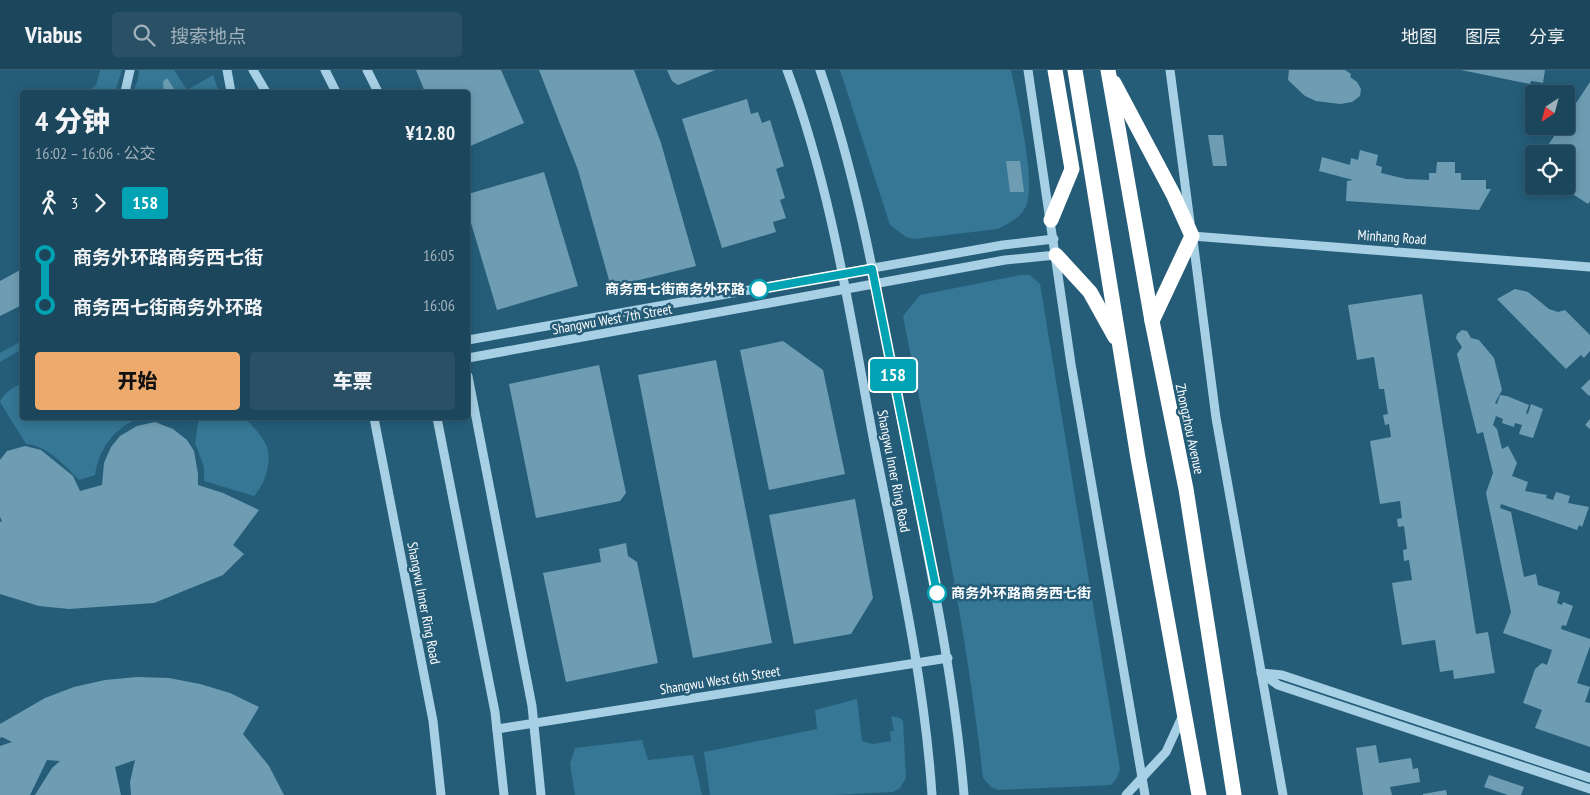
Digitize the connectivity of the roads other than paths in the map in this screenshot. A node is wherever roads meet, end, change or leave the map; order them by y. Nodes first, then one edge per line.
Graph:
1 (130, 70) edge
2 (227, 70) edge
3 (252, 70) edge
4 (325, 70) edge
5 (366, 70) edge
6 (787, 70) edge
7 (820, 70) edge
8 (1028, 70) edge
9 (1055, 70) edge
10 (1075, 70) edge
11 (1108, 70) edge
12 (1170, 70) edge
13 (125, 90) edge
14 (231, 90) edge
15 (265, 90) edge
16 (335, 90) edge
17 (377, 90) edge
18 (1051, 220) junction
19 (1192, 236) junction
20 (1054, 239) junction
21 (1056, 255) junction
22 (1590, 267) edge
23 (872, 269) junction
24 (841, 274) junction
25 (875, 284) junction
26 (845, 290) junction
27 (1152, 321) junction
28 (470, 340) edge
29 (1120, 345) junction
30 (470, 358) edge
31 (470, 387) edge
32 (374, 420) edge
33 (437, 420) edge
34 (948, 658) junction
35 (918, 663) junction
36 (1261, 673) junction
37 (1184, 712) junction
38 (534, 723) junction
39 (497, 729) junction
40 (1590, 778) edge
41 (1142, 779) junction
42 (1590, 789) edge
43 (441, 795) edge
44 (504, 795) edge
45 (541, 795) edge
46 (932, 795) edge
47 (964, 795) edge
48 (1126, 795) edge
49 (1145, 795) edge
50 (1199, 795) edge
51 (1234, 795) edge
52 (1282, 795) edge

1 - 13 street
2 - 14 street
3 - 15 street
4 - 16 street
5 - 17 street
6 - 24 street, Shangwu Inner Ring Road
7 - 23 street, Shangwu Inner Ring Road
8 - 18 street
9 - 18 highway
10 - 29 highway
11 - 19 highway
11 - 27 highway, Zhongzhou Avenue
12 - 19 street
18 - 20 street
19 - 22 street, Minhang Road
19 - 27 highway
19 - 36 street
20 - 21 street
20 - 23 street, Shangwu West 7th Street
21 - 25 street, Shangwu West 7th Street
21 - 29 highway
21 - 41 street
23 - 24 street, Shangwu West 7th Street
23 - 25 street, Shangwu Inner Ring Road
24 - 26 street, Shangwu Inner Ring Road
24 - 28 street, Shangwu West 7th Street
25 - 26 street, Shangwu West 7th Street
25 - 34 street, Shangwu Inner Ring Road
26 - 30 street, Shangwu West 7th Street
26 - 35 street, Shangwu Inner Ring Road
27 - 51 highway, Zhongzhou Avenue
29 - 37 highway
31 - 38 street
32 - 43 street, Shangwu Inner Ring Road
33 - 39 street
34 - 35 street, Shangwu West 6th Street
34 - 47 street, Shangwu Inner Ring Road
35 - 38 street, Shangwu West 6th Street
35 - 46 street, Shangwu Inner Ring Road
36 - 40 street
36 - 42 street
36 - 52 street
37 - 41 street
37 - 50 highway
38 - 39 street, Shangwu West 6th Street
38 - 45 street
39 - 44 street
41 - 48 street
41 - 49 street

